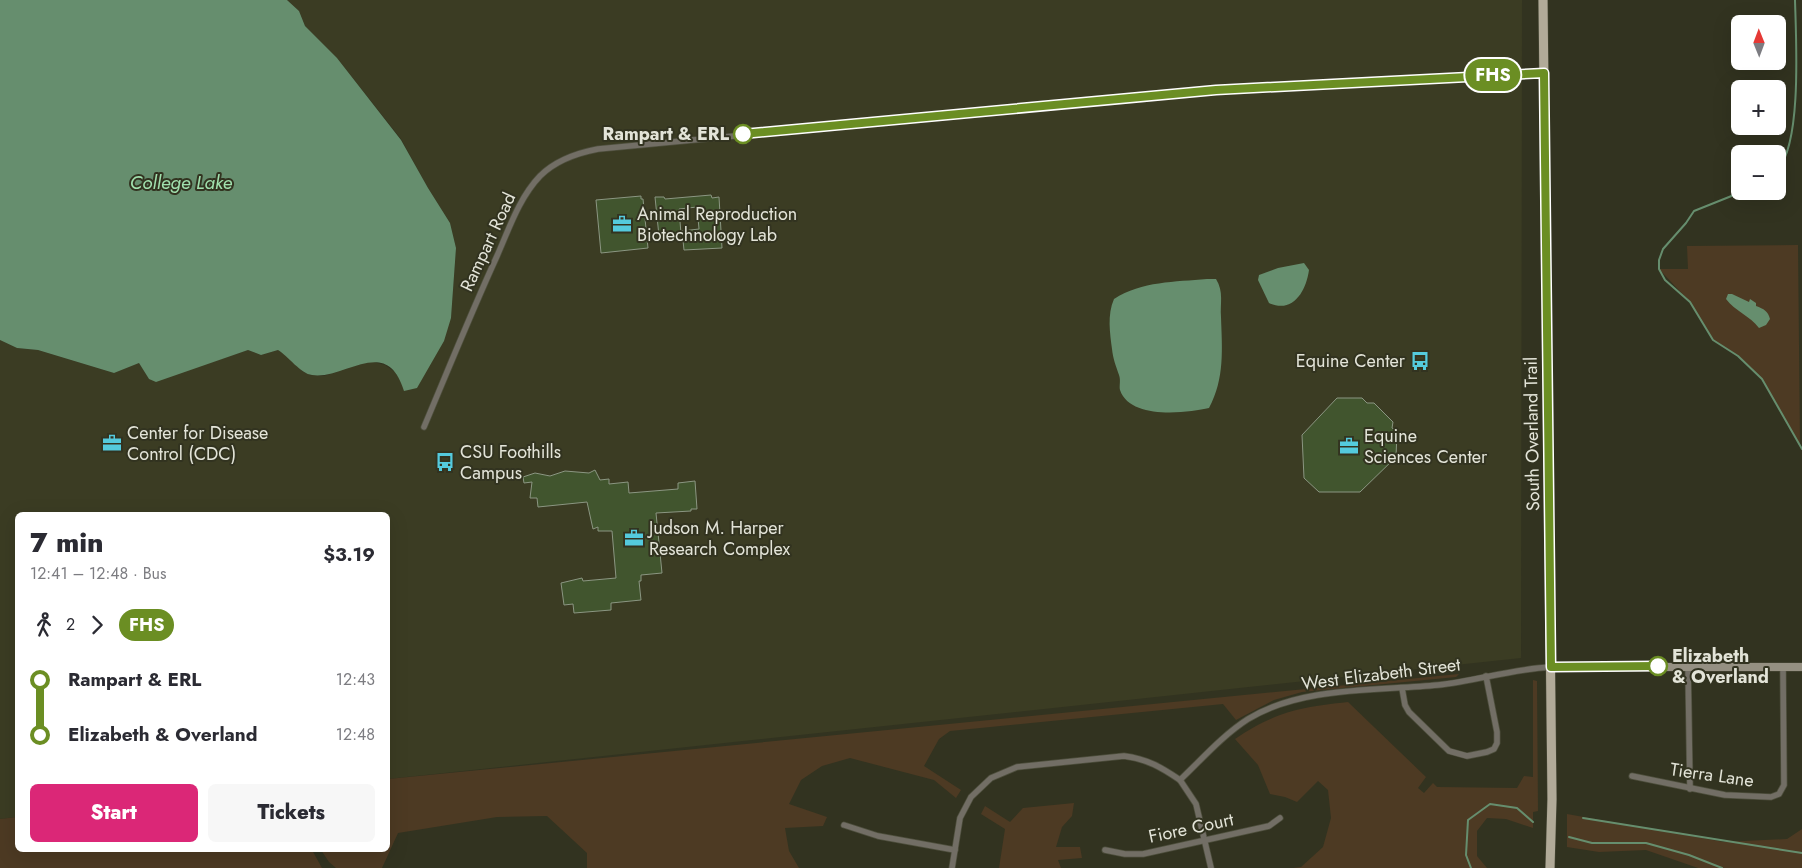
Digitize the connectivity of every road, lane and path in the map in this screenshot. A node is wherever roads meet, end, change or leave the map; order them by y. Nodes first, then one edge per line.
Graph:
1 (1543, 0) edge
2 (1544, 73) junction
3 (424, 428) dead end
4 (1688, 666) junction
5 (1551, 667) junction
6 (1783, 667) junction
7 (1802, 667) edge
8 (1486, 676) junction
9 (1402, 688) junction
10 (1632, 776) dead end
11 (1180, 780) junction
12 (1690, 789) junction
13 (1280, 818) dead end
14 (844, 825) dead end
15 (1205, 842) junction
16 (955, 850) junction
17 (1105, 850) dead end
18 (952, 868) edge
19 (1211, 868) edge
20 (1550, 868) edge

1 - 2 main road, South Overland Trail
2 - 3 street, Rampart Road
2 - 5 main road, South Overland Trail
4 - 5 main road, West Elizabeth Street
4 - 6 main road, West Elizabeth Street
4 - 12 street
5 - 8 street, West Elizabeth Street
5 - 20 main road, South Overland Trail
6 - 7 main road, West Elizabeth Street
6 - 12 street, Tierra Lane
8 - 9 street, West Elizabeth Street
8 - 9 street
9 - 11 street, West Elizabeth Street
10 - 12 street, Tierra Lane
11 - 15 street
11 - 16 street
13 - 15 street, Fiore Court
14 - 16 street
15 - 17 street, Fiore Court
15 - 19 street
16 - 18 street

